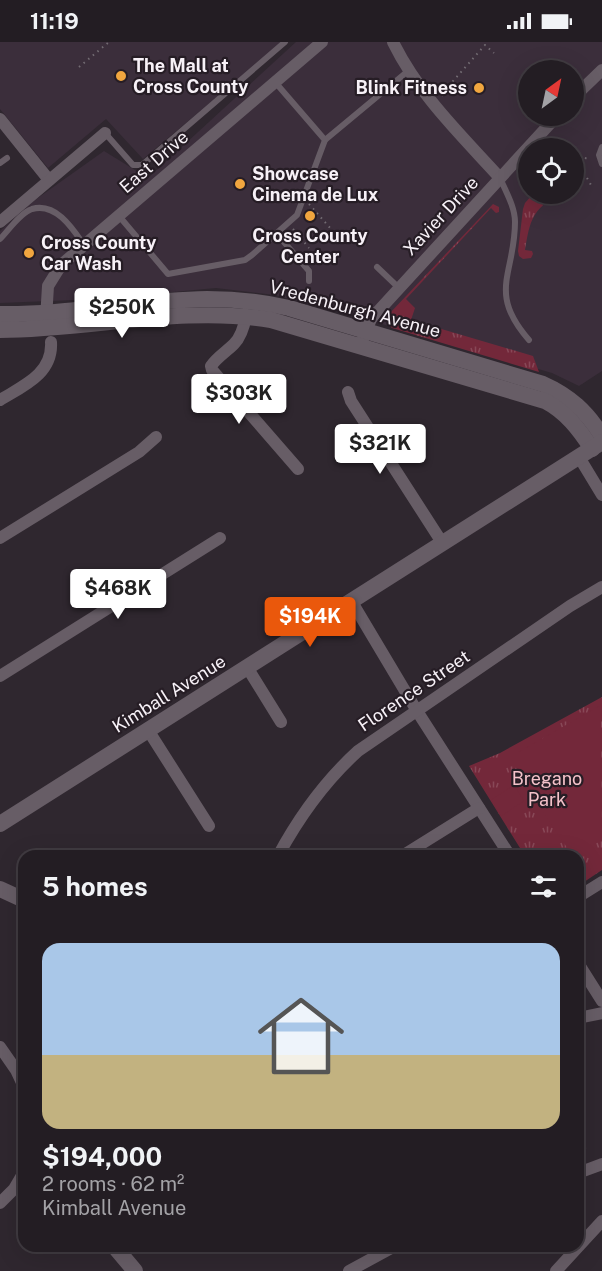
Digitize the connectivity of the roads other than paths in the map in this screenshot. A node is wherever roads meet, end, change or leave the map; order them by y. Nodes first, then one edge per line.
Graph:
1 (285, 42) edge
2 (322, 42) edge
3 (393, 42) edge
4 (602, 70) edge
5 (408, 71) junction
6 (275, 82) junction
7 (584, 87) edge
8 (0, 119) edge
9 (548, 126) edge
10 (105, 134) joint
11 (325, 140) junction
12 (602, 147) edge
13 (7, 158) dead end
14 (0, 163) edge
15 (602, 164) edge
16 (500, 178) junction
17 (49, 180) junction
18 (119, 216) junction
19 (0, 222) edge
20 (277, 234) junction
21 (0, 239) edge
22 (84, 246) junction
23 (377, 267) dead end
24 (309, 281) dead end
25 (399, 288) junction
26 (0, 314) edge
27 (246, 316) junction
28 (48, 328) junction
29 (0, 330) edge
30 (364, 338) junction
31 (529, 340) dead end
32 (348, 392) dead end
33 (0, 400) edge
34 (156, 437) dead end
35 (594, 446) edge
36 (298, 469) dead end
37 (602, 495) edge
38 (0, 538) edge
39 (220, 538) dead end
40 (443, 544) junction
41 (602, 587) edge
42 (352, 602) junction
43 (247, 667) junction
44 (0, 676) edge
45 (417, 711) junction
46 (281, 722) dead end
47 (148, 730) junction
48 (479, 808) junction
49 (0, 824) edge
50 (208, 826) dead end
51 (281, 850) edge
52 (412, 850) edge
53 (506, 850) edge
54 (602, 882) edge
55 (0, 889) edge
56 (584, 893) edge
57 (18, 897) edge
58 (584, 972) edge
59 (602, 1001) edge
60 (602, 1013) edge
61 (584, 1017) edge
62 (0, 1047) edge
63 (18, 1065) edge
64 (602, 1164) edge
65 (584, 1169) edge
66 (18, 1183) edge
67 (0, 1203) edge
68 (602, 1221) edge
69 (584, 1241) edge
70 (119, 1252) edge
71 (384, 1252) edge
72 (573, 1252) edge
73 (135, 1271) edge
74 (349, 1271) edge
75 (556, 1271) edge

1 - 10 lane
2 - 6 street, East Drive
3 - 5 street
4 - 7 street
5 - 11 lane
5 - 16 street
6 - 11 lane
6 - 18 street, East Drive
8 - 17 street
9 - 16 street, Xavier Drive
10 - 17 street
11 - 20 lane
12 - 15 lane
13 - 14 lane
16 - 25 street, Xavier Drive
16 - 31 lane
17 - 19 street
18 - 20 lane
18 - 22 street, East Drive
20 - 24 lane
21 - 22 lane
22 - 28 street, East Drive
23 - 25 lane
25 - 30 street, Xavier Drive
26 - 28 street, Vredenburgh Avenue
27 - 28 street, Vredenburgh Avenue
27 - 30 street, Vredenburgh Avenue
27 - 36 street
28 - 29 street, Vredenburgh Avenue
28 - 30 street, Vredenburgh Avenue
28 - 33 street, East Drive
30 - 35 street, Vredenburgh Avenue
32 - 40 street
34 - 38 street
35 - 37 street
35 - 40 street, Kimball Avenue
39 - 44 street
40 - 42 street, Kimball Avenue
41 - 45 street, Florence Street
42 - 43 street, Kimball Avenue
42 - 45 street
43 - 46 street
43 - 47 street, Kimball Avenue
45 - 48 street
45 - 51 street, Florence Street
47 - 49 street, Kimball Avenue
47 - 50 street
48 - 52 street
48 - 53 street
54 - 56 street
55 - 57 street
58 - 59 street
60 - 61 street
62 - 63 street
64 - 65 street
66 - 67 street
68 - 69 street
70 - 73 street
71 - 74 street
72 - 75 street

